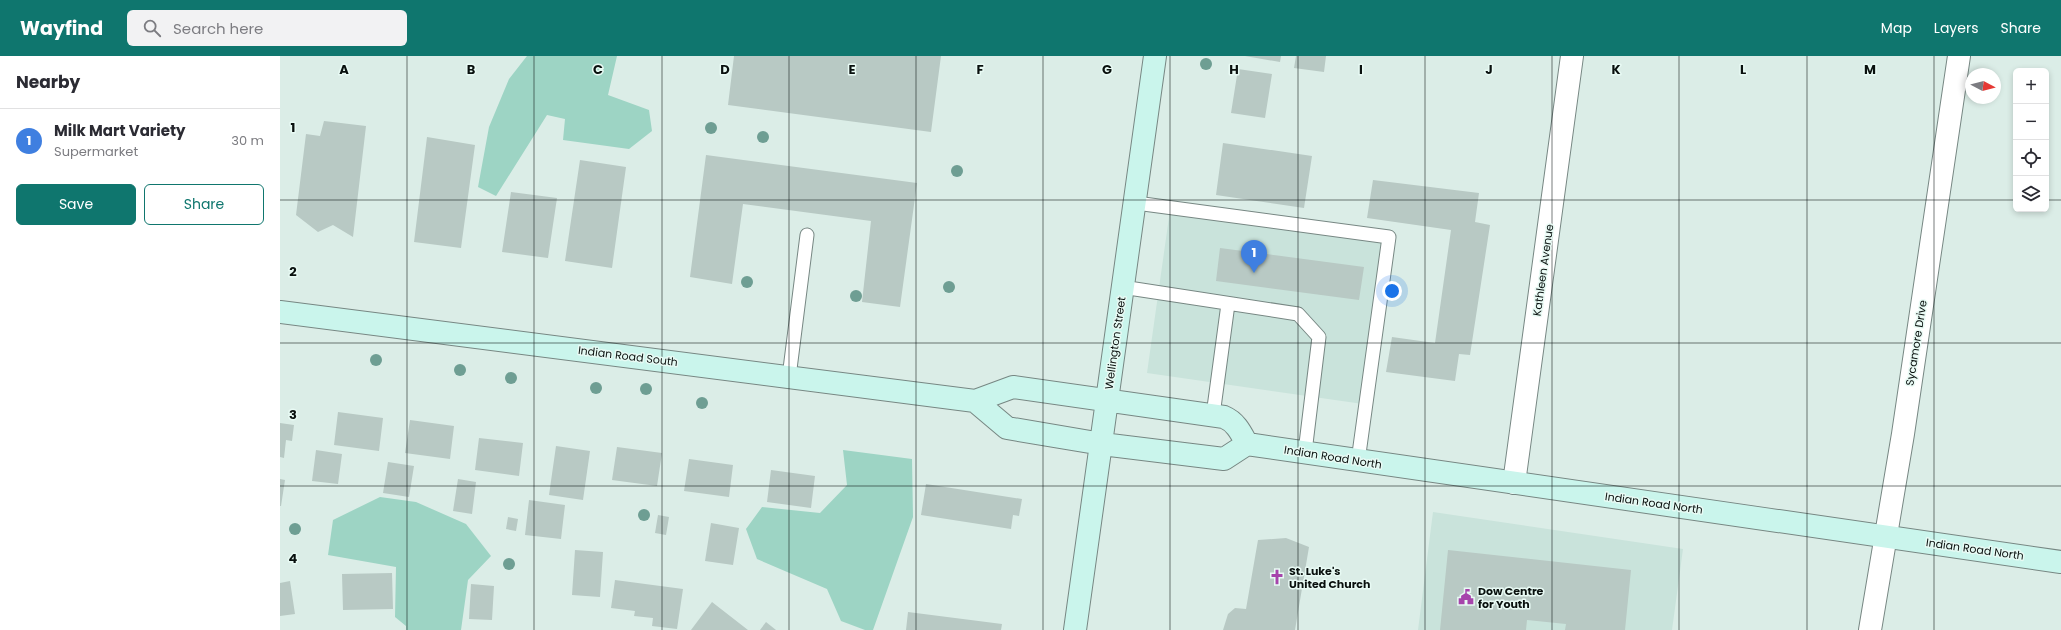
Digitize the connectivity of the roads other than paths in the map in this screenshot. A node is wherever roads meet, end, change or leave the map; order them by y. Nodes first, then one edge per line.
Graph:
1 (1155, 56) edge
2 (1572, 56) edge
3 (1959, 56) edge
4 (1136, 203) junction
5 (807, 235) dead end
6 (1122, 287) junction
7 (1228, 304) junction
8 (280, 312) edge
9 (789, 377) junction
10 (1107, 399) junction
11 (975, 401) junction
12 (1213, 415) junction
13 (1102, 444) junction
14 (1247, 444) junction
15 (1305, 452) junction
16 (1358, 461) junction
17 (1514, 483) junction
18 (1884, 537) junction
19 (2061, 562) edge
20 (1075, 630) edge
21 (1870, 630) edge

1 - 4 main road, Wellington Street
2 - 17 street, Kathleen Avenue
3 - 18 street, Sycamore Drive
4 - 6 main road, Wellington Street
4 - 16 lane
5 - 9 lane
6 - 7 lane
6 - 10 main road, Wellington Street
7 - 12 lane
7 - 15 lane
8 - 9 main road, Indian Road South
9 - 11 main road, Indian Road South
10 - 11 main road, Indian Road South
10 - 12 main road
10 - 13 main road, Wellington Street
11 - 13 main road
12 - 14 main road
13 - 14 main road
13 - 20 main road, Wellington Street
14 - 15 main road, Indian Road North
15 - 16 main road, Indian Road North
16 - 17 main road, Indian Road North
17 - 18 main road, Indian Road North
18 - 19 main road, Indian Road North
18 - 21 street, Sycamore Drive

